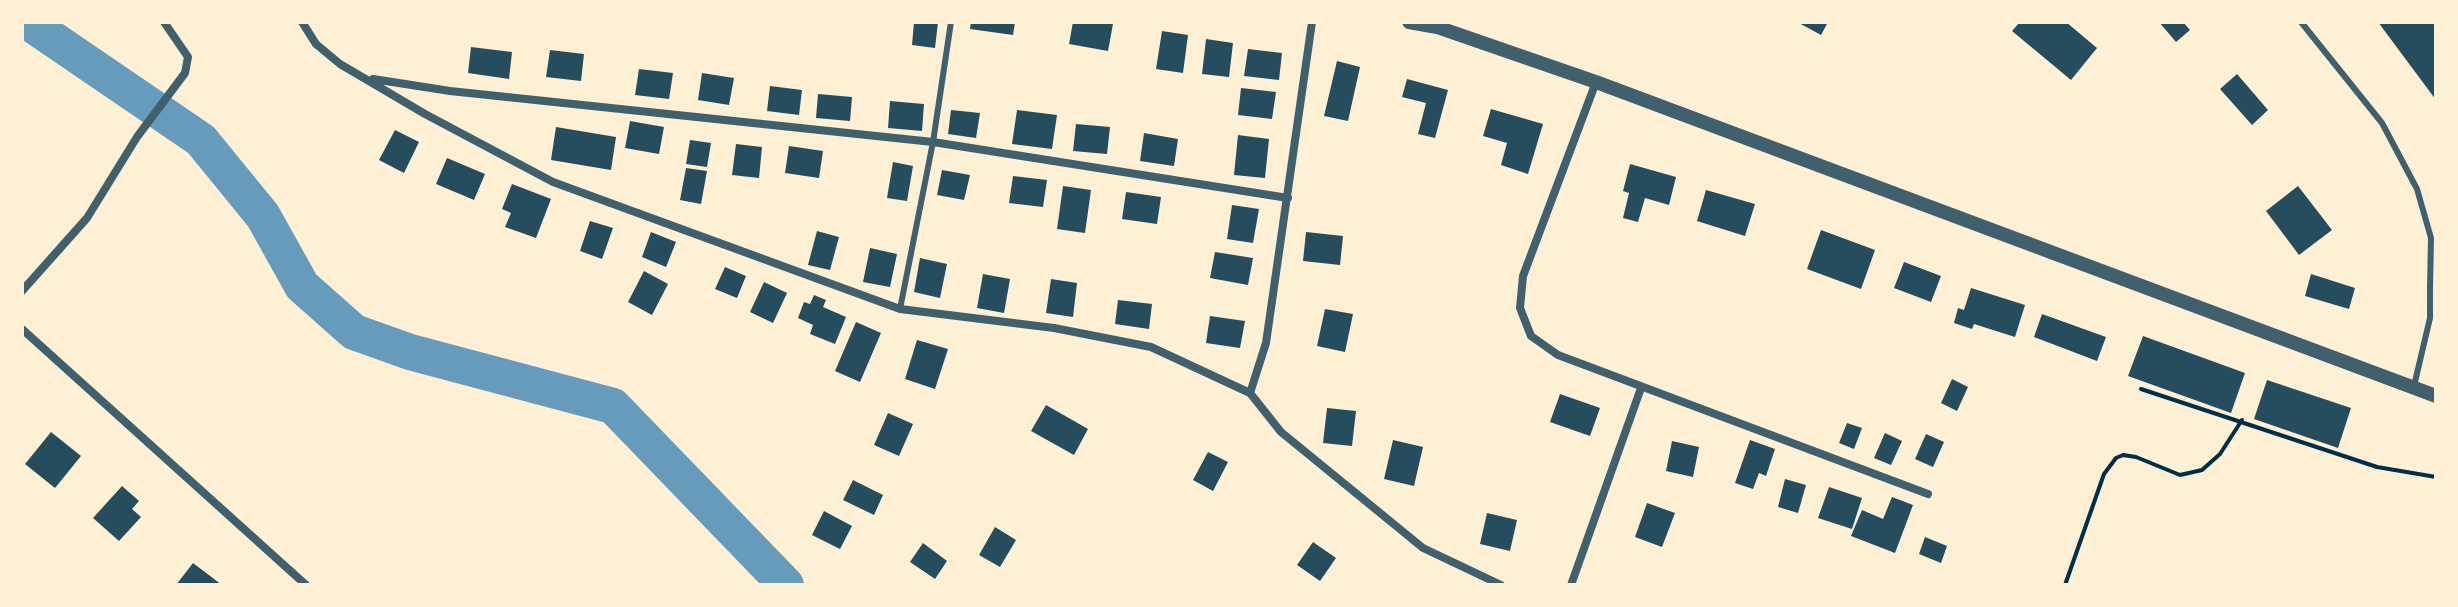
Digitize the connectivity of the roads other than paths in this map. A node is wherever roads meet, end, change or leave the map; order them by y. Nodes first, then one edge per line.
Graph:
1 (164, 22) edge
2 (302, 22) edge
3 (951, 22) edge
4 (1312, 22) edge
5 (1409, 22) edge
6 (2301, 22) edge
7 (367, 78) junction
8 (1596, 82) junction
9 (933, 142) junction
10 (1288, 198) junction
11 (22, 291) edge
12 (900, 309) junction
13 (22, 329) edge
14 (1641, 388) junction
15 (2414, 389) junction
16 (1250, 393) junction
17 (2436, 396) edge
18 (1928, 494) dead end
19 (306, 585) edge
20 (1501, 585) edge
21 (1571, 585) edge

1 - 11 street
2 - 7 street
3 - 9 lane
4 - 10 street
5 - 8 street
6 - 15 lane
7 - 9 street
7 - 12 street
8 - 14 street
8 - 15 street
9 - 10 street
9 - 12 lane
10 - 16 street
12 - 16 street
13 - 19 street
14 - 18 street
14 - 21 street
15 - 17 street
16 - 20 street

